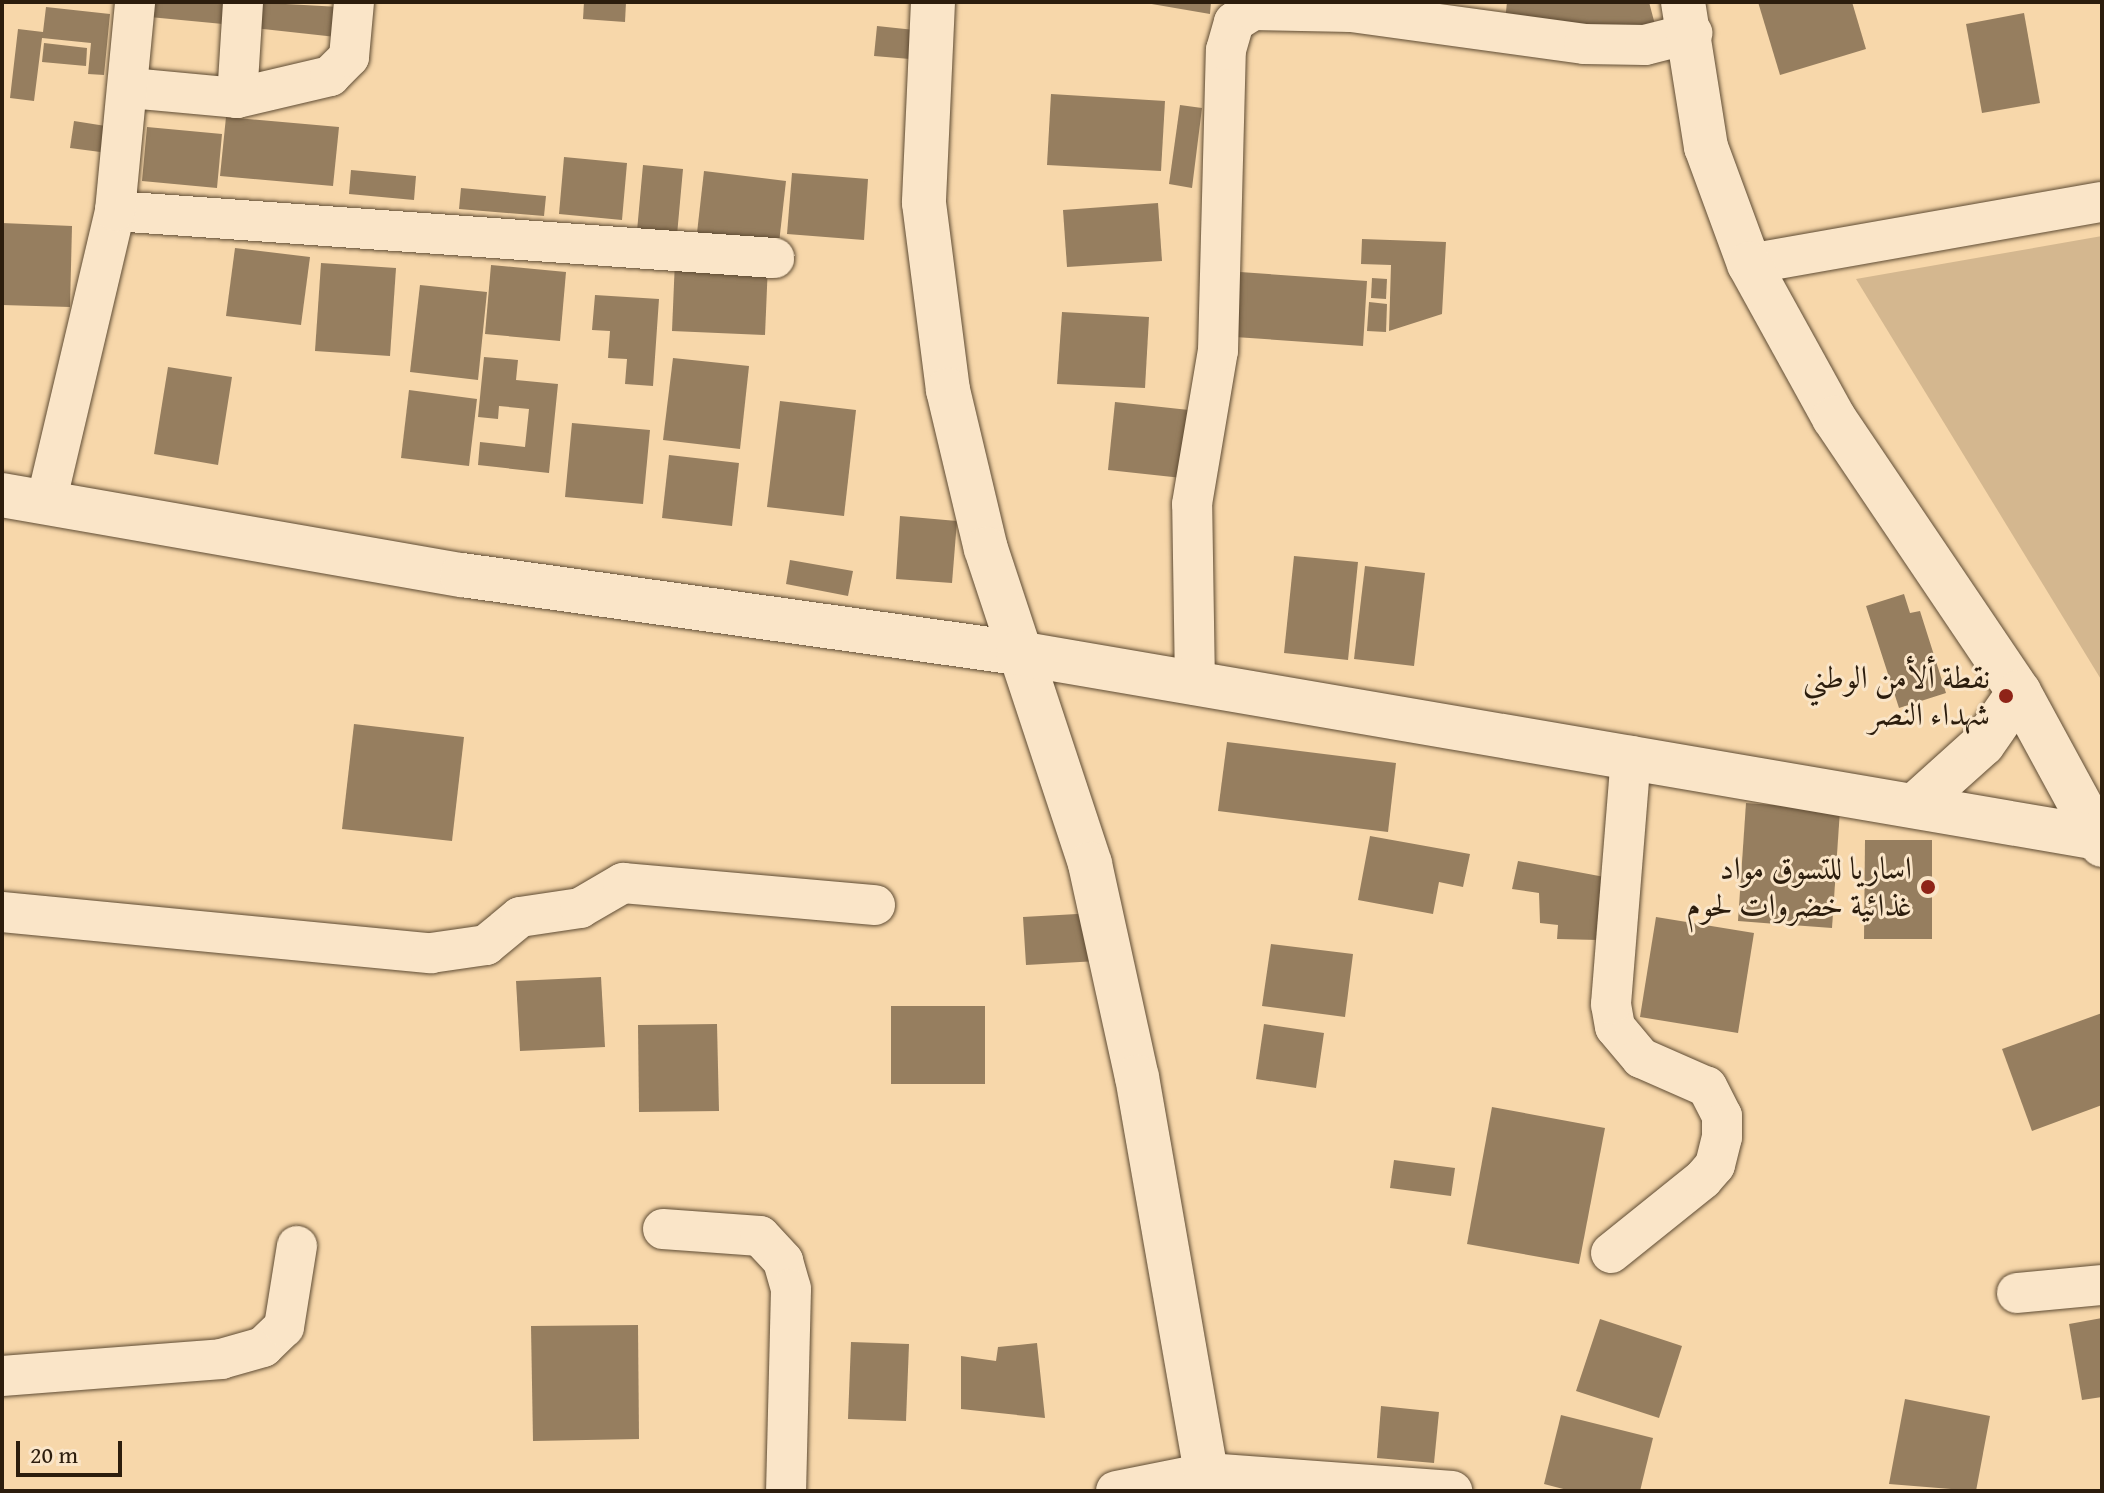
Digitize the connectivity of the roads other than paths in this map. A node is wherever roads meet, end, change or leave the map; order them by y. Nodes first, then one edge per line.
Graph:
1 (135, 2) edge
2 (243, 2) edge
3 (354, 2) edge
4 (933, 2) edge
5 (1688, 18) edge
6 (130, 88) junction
7 (237, 98) junction
8 (2102, 202) edge
9 (115, 211) junction
10 (774, 258) dead end
11 (1749, 264) junction
12 (2, 495) edge
13 (46, 503) junction
14 (1018, 653) junction
15 (1195, 685) junction
16 (2019, 692) junction
17 (1631, 756) junction
18 (1915, 805) junction
19 (2100, 841) edge
20 (875, 905) dead end
21 (2, 912) edge
22 (663, 1229) dead end
23 (297, 1246) dead end
24 (1611, 1253) dead end
25 (2102, 1285) edge
26 (2017, 1293) dead end
27 (2, 1376) edge
28 (1208, 1482) edge
29 (786, 1491) edge
30 (1116, 1491) edge
31 (1452, 1491) edge

1 - 6 street
2 - 7 street
3 - 7 street
4 - 14 street
5 - 11 street
5 - 15 street
6 - 7 street
6 - 9 street
8 - 11 street
9 - 10 street
9 - 13 street
11 - 16 street
12 - 13 street
13 - 14 street
14 - 15 street
14 - 28 street
15 - 17 street
16 - 18 street
16 - 19 street
17 - 18 street
17 - 24 street
18 - 19 street
20 - 21 street
22 - 29 street
23 - 27 street
25 - 26 street
28 - 30 street
28 - 31 street

